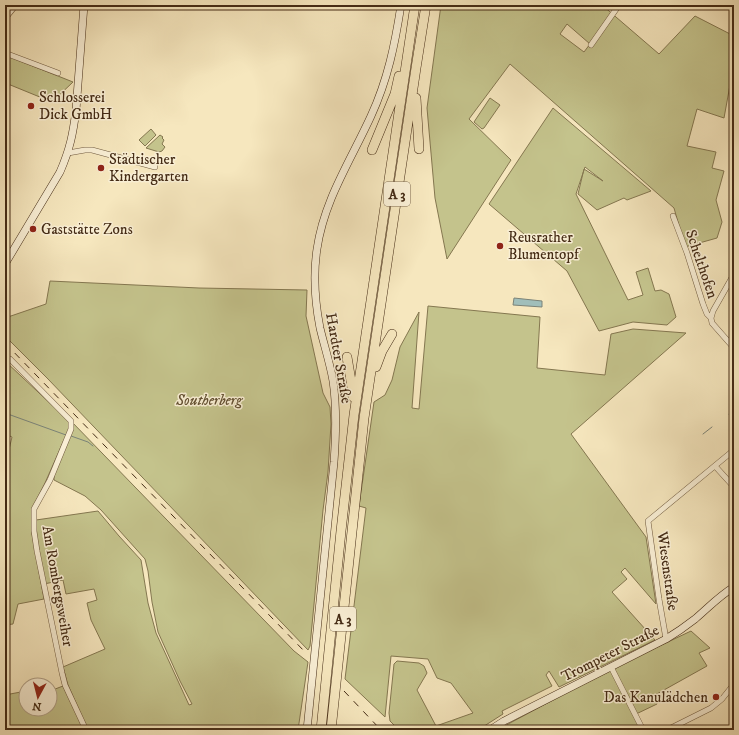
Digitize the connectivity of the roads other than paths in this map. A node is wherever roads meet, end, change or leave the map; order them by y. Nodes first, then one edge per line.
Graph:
1 (16, 5) edge
2 (84, 5) edge
3 (401, 5) edge
4 (415, 5) edge
5 (426, 5) edge
6 (619, 5) edge
7 (7, 16) dead end
8 (591, 45) dead end
9 (408, 51) junction
10 (5, 53) edge
11 (416, 68) junction
12 (58, 73) dead end
13 (419, 149) dead end
14 (372, 150) dead end
15 (68, 153) junction
16 (155, 167) dead end
17 (673, 216) dead end
18 (5, 264) edge
19 (734, 274) edge
20 (711, 318) junction
21 (392, 334) dead end
22 (734, 348) edge
23 (5, 357) edge
24 (347, 357) dead end
25 (370, 383) junction
26 (354, 415) junction
27 (734, 450) edge
28 (715, 466) junction
29 (734, 487) edge
30 (734, 588) edge
31 (666, 639) junction
32 (611, 667) junction
33 (734, 684) edge
34 (86, 730) edge
35 (307, 730) edge
36 (321, 730) edge
37 (332, 730) edge
38 (490, 730) edge
39 (643, 730) edge
40 (667, 730) edge

1 - 7 street
2 - 15 main road
3 - 35 main road, Hardter Straße
4 - 9 highway, A 3
5 - 11 highway, A 3
6 - 8 street
9 - 14 highway
9 - 26 highway, A 3
10 - 12 street
11 - 13 highway
11 - 25 highway, A 3
15 - 16 street
15 - 18 main road
17 - 20 street, Schelthofen
19 - 20 street
20 - 22 street, Schelthofen
21 - 25 highway
23 - 34 street, Am Rombergsweiher
24 - 26 highway
25 - 37 highway, A 3
26 - 36 highway, A 3
27 - 28 street, Wiesenstraße
28 - 29 street
28 - 31 street, Wiesenstraße
30 - 31 main road, Trompeter Straße
31 - 32 main road, Trompeter Straße
32 - 38 main road, Trompeter Straße
32 - 39 street
33 - 40 street

